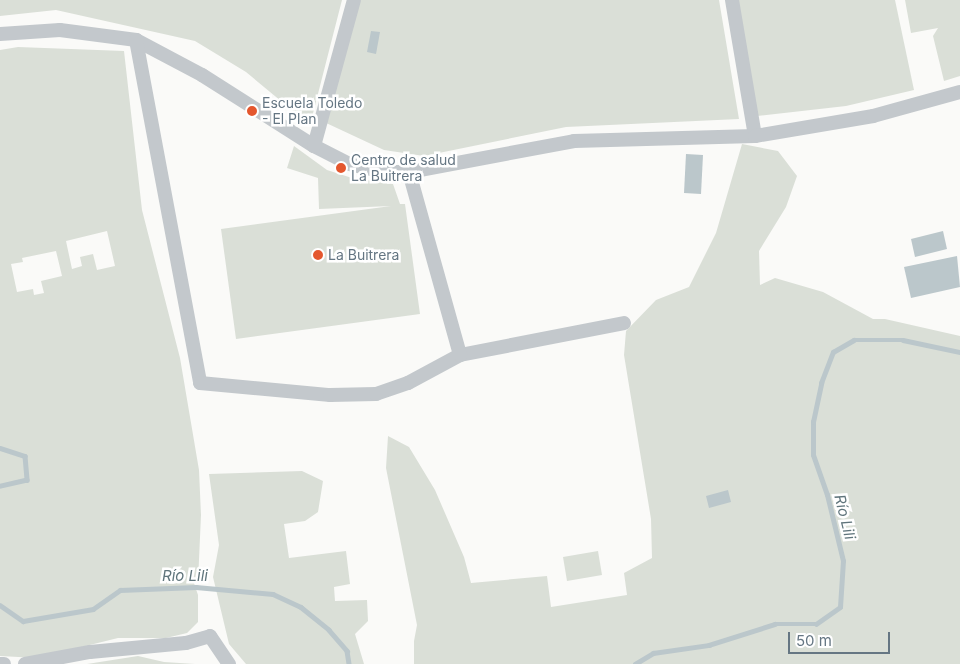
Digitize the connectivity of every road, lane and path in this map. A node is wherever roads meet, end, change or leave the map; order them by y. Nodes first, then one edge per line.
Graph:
1 (354, 0) edge
2 (732, 0) edge
3 (0, 34) edge
4 (136, 40) junction
5 (960, 92) edge
6 (755, 136) junction
7 (314, 146) junction
8 (409, 172) junction
9 (624, 323) dead end
10 (460, 355) junction
11 (0, 664) edge
12 (4, 664) edge
13 (24, 664) edge
14 (229, 664) edge

1 - 7 street
2 - 6 street
3 - 4 street
4 - 7 street
4 - 10 street
5 - 6 street
6 - 8 street
7 - 8 street
8 - 10 street
9 - 10 street
11 - 12 street
13 - 14 street

